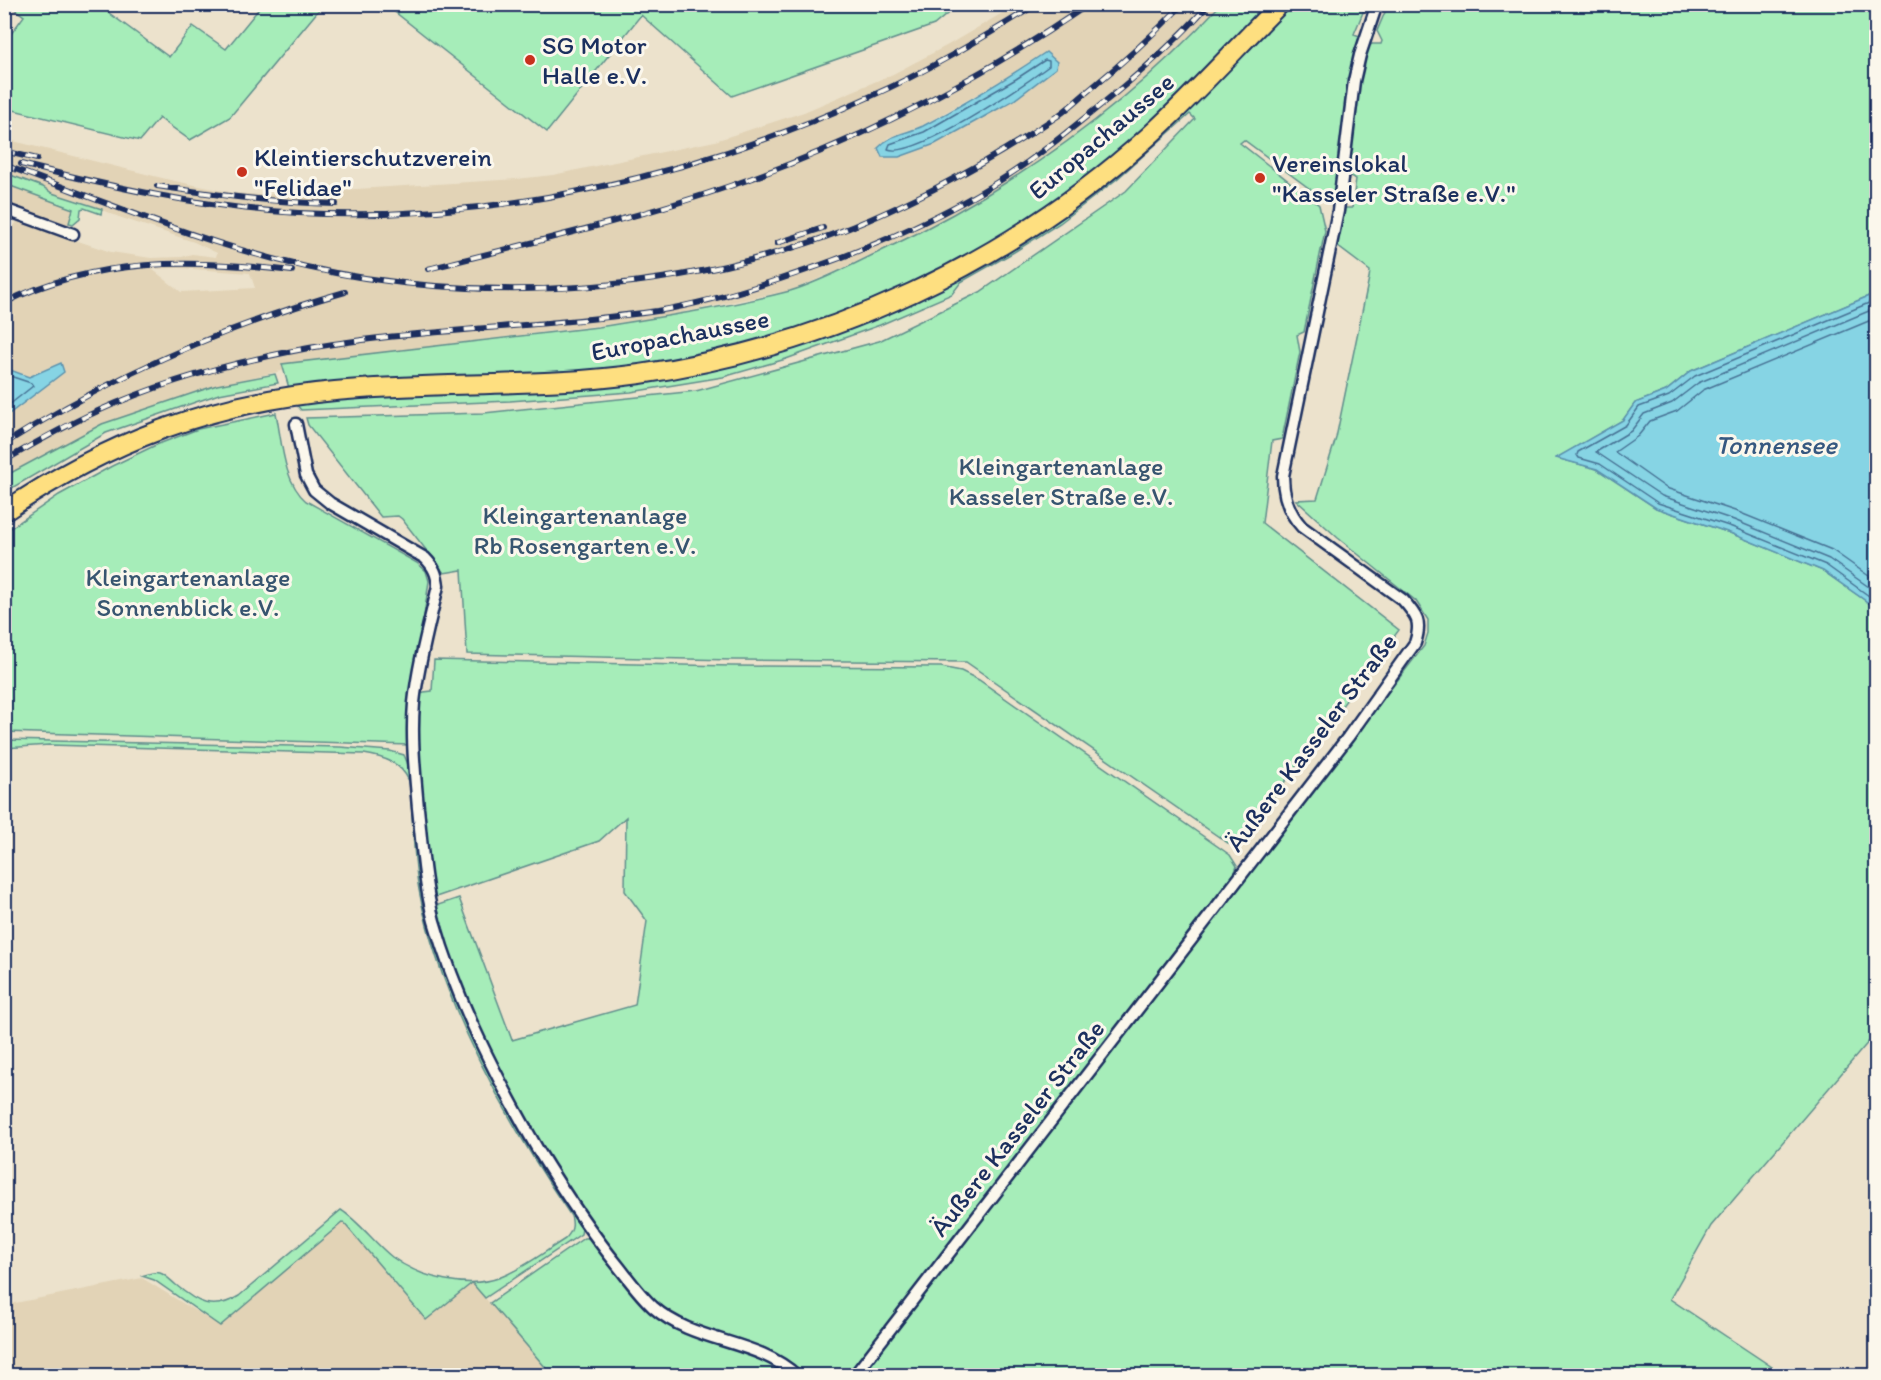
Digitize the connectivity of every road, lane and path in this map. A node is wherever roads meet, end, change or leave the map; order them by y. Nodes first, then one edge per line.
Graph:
1 (1280, 4) edge
2 (1377, 4) edge
3 (4, 209) edge
4 (73, 234) dead end
5 (296, 424) dead end
6 (4, 512) edge
7 (797, 1376) edge
8 (854, 1376) edge

1 - 6 main road, Europachaussee
2 - 8 street, Äußere Kasseler Straße
3 - 4 street
5 - 7 street

